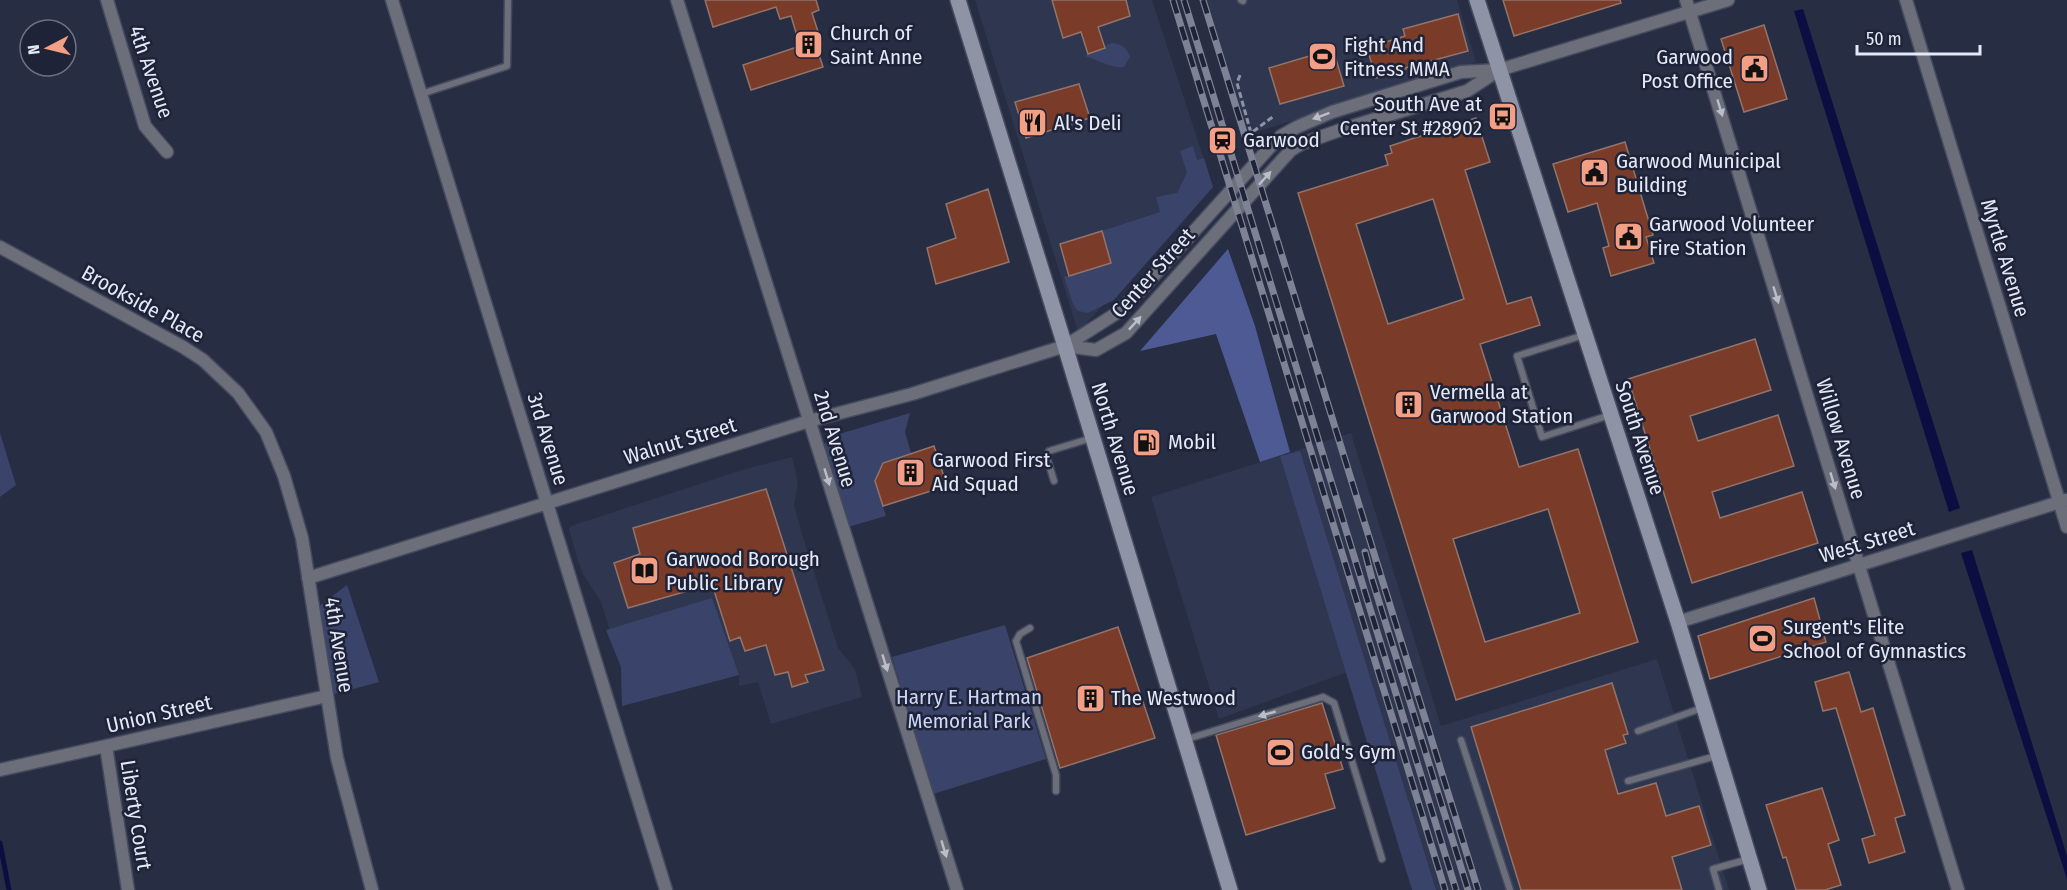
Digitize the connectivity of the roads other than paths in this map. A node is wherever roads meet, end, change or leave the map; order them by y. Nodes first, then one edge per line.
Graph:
1 (106, 0) edge
2 (393, 0) edge
3 (508, 0) edge
4 (677, 0) edge
5 (958, 0) edge
6 (1477, 0) edge
7 (1728, 0) edge
8 (1906, 0) edge
9 (1688, 6) edge
10 (1499, 70) junction
11 (421, 94) junction
12 (167, 152) dead end
13 (0, 247) edge
14 (1585, 335) junction
15 (1065, 346) junction
16 (253, 412) joint
17 (1610, 415) junction
18 (809, 421) junction
19 (1092, 438) junction
20 (1054, 481) dead end
21 (2063, 501) edge
22 (547, 503) junction
23 (2067, 527) edge
24 (1858, 564) junction
25 (308, 578) junction
26 (1678, 622) junction
27 (1030, 628) dead end
28 (327, 696) junction
29 (1703, 708) junction
30 (1638, 731) dead end
31 (1461, 740) dead end
32 (1184, 741) junction
33 (106, 746) junction
34 (1718, 756) junction
35 (0, 770) edge
36 (1628, 781) dead end
37 (1056, 791) dead end
38 (1749, 858) junction
39 (1382, 859) dead end
40 (128, 890) edge
41 (372, 890) edge
42 (666, 890) edge
43 (957, 890) edge
44 (1230, 890) edge
45 (1510, 890) edge
46 (1719, 890) edge
47 (1759, 890) edge
48 (1958, 890) edge

1 - 12 street, 4th Avenue
2 - 11 street, 3rd Avenue
3 - 11 lane
4 - 18 street, 2nd Avenue
5 - 15 main road, North Avenue
6 - 10 main road, South Avenue
7 - 9 street, Center Street
8 - 21 street, Myrtle Avenue
9 - 10 street, Center Street
9 -> 24 street, Willow Avenue
10 - 14 main road, South Avenue
10 -> 15 street, Center Street
15 -> 10 street, Center Street
11 - 22 street, 3rd Avenue
13 - 16 street, Brookside Place
14 - 17 main road, South Avenue
14 - 17 lane
15 - 18 street, Walnut Street
15 - 19 main road, North Avenue
16 - 25 street, 4th Avenue
17 - 26 main road, South Avenue
18 - 22 street, Walnut Street
18 -> 43 street, 2nd Avenue
19 - 20 lane
19 - 32 main road, North Avenue
21 - 23 street, Myrtle Avenue
21 - 24 street, West Street
22 - 25 street, Walnut Street
22 - 42 street, 3rd Avenue
24 - 26 street, West Street
24 - 48 street, Willow Avenue
25 - 28 street, 4th Avenue
26 - 29 main road, South Avenue
27 - 37 lane
28 - 33 street, Union Street
28 - 41 street, 4th Avenue
29 - 30 lane
29 - 34 main road, South Avenue
31 - 45 lane
39 -> 32 lane
32 - 44 main road, North Avenue
33 - 35 street, Union Street
33 - 40 street, Liberty Court
34 - 36 lane
34 - 38 main road, South Avenue
38 - 46 lane
38 - 47 main road, South Avenue

